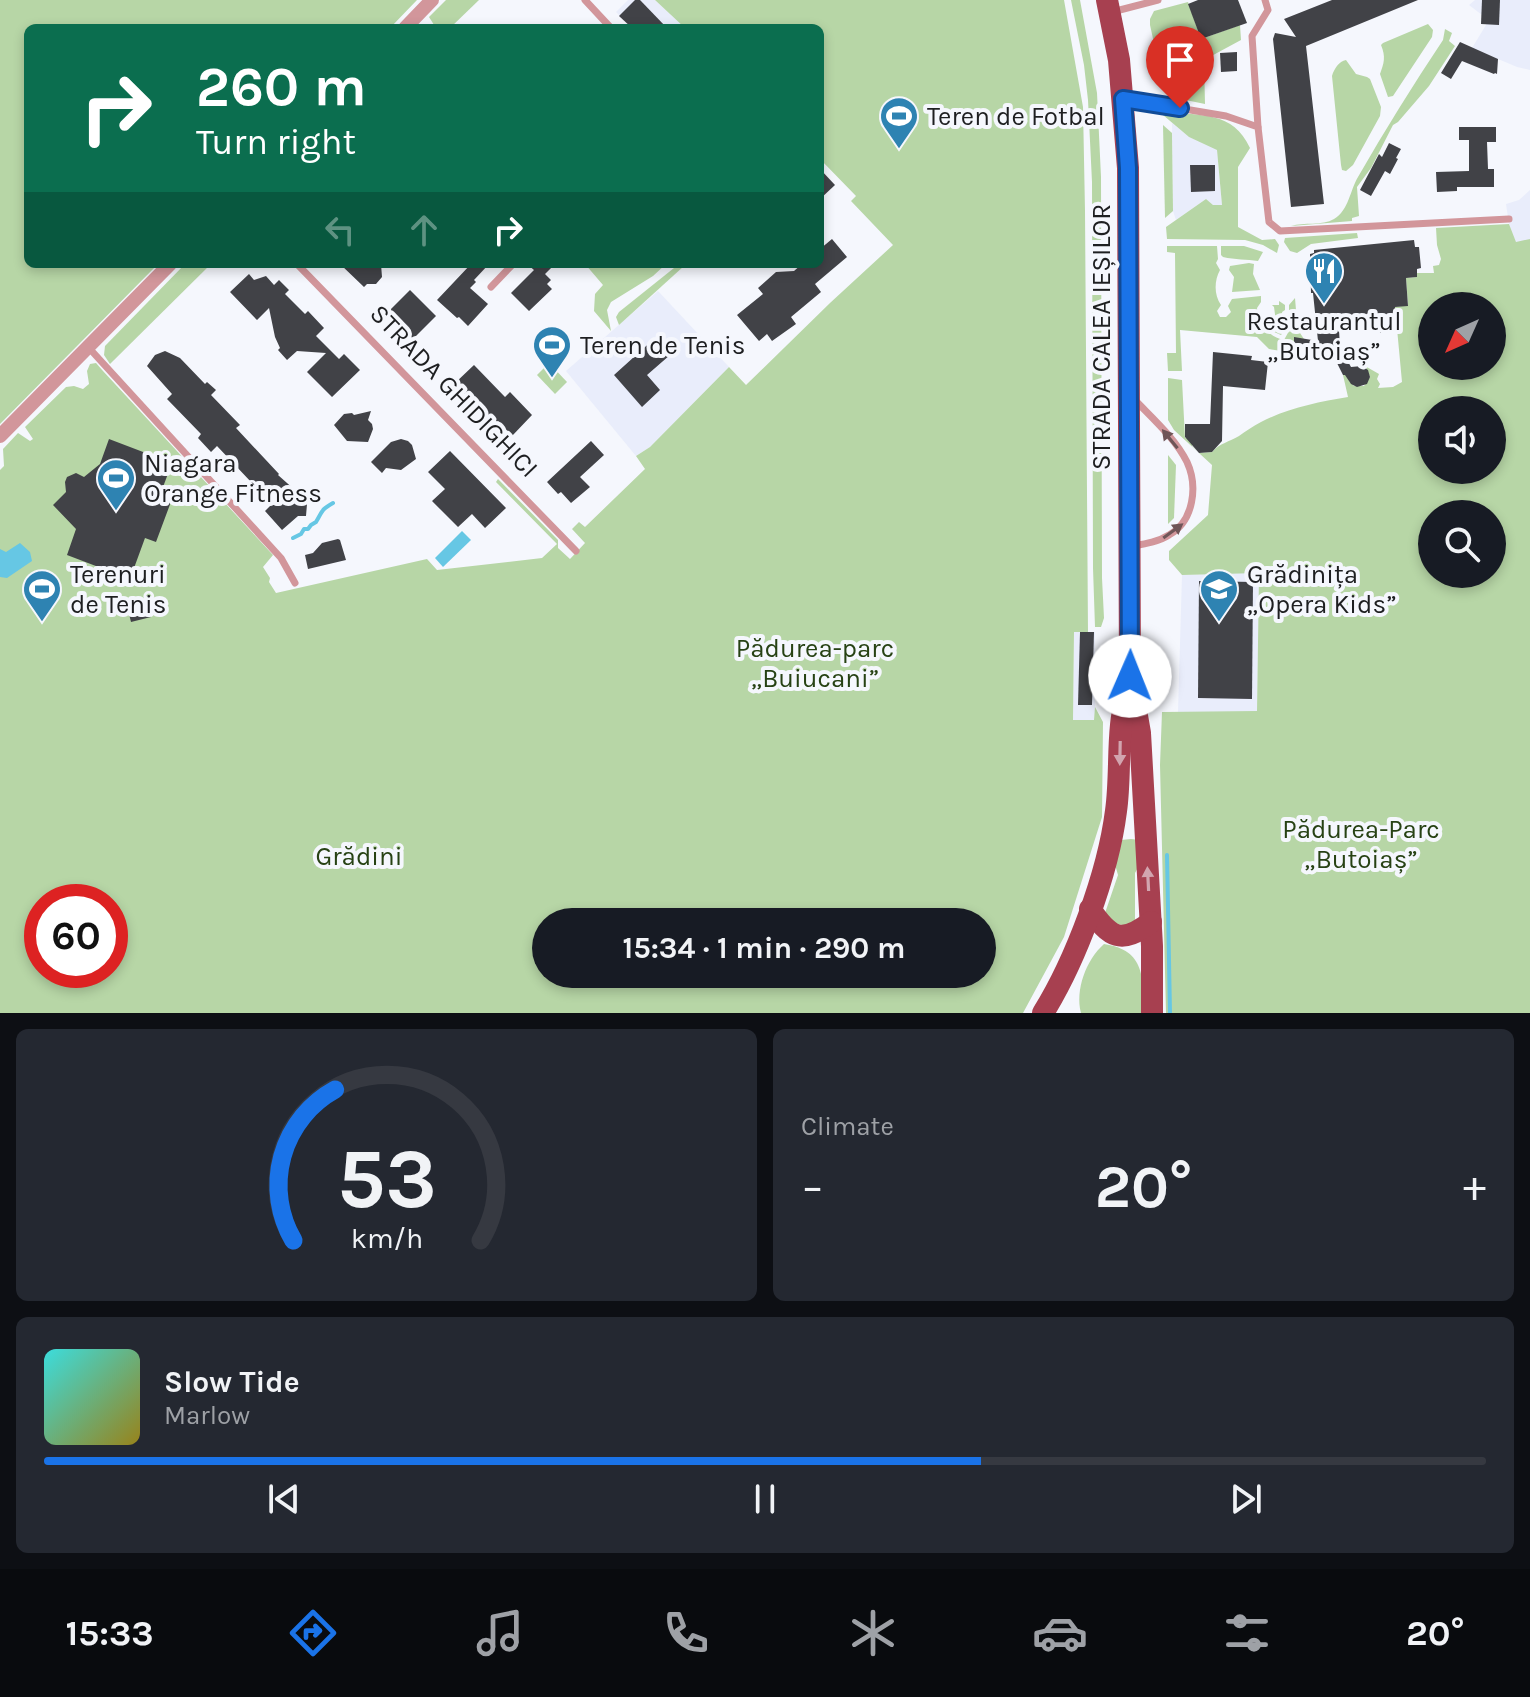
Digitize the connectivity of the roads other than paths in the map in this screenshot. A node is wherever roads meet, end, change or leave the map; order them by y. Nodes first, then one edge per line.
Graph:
1 (432, 0) edge
2 (585, 0) edge
3 (1158, 0) edge
4 (1265, 0) edge
5 (1109, 6) edge
6 (409, 24) edge
7 (607, 24) edge
8 (1123, 99) junction
9 (1258, 127) junction
10 (1509, 219) dead end
11 (166, 268) edge
12 (301, 268) edge
13 (509, 268) edge
14 (491, 287) dead end
15 (89, 348) junction
16 (1129, 394) junction
17 (0, 436) edge
18 (1131, 547) junction
19 (576, 551) dead end
20 (295, 583) dead end
21 (1130, 676) junction
22 (1090, 909) junction
23 (1151, 922) junction
24 (1043, 1013) edge
25 (1152, 1013) edge

1 - 6 street
2 - 7 lane
3 - 5 lane
4 - 9 lane
5 - 8 main road, STRADA CALEA IEȘILOR
8 - 9 lane
8 - 16 main road, STRADA CALEA IEȘILOR
9 - 10 lane
11 - 15 street
12 - 19 lane, STRADA GHIDIGHICI
13 - 14 lane
15 - 17 street
15 - 20 lane
16 - 18 main road, STRADA CALEA IEȘILOR
18 -> 16 lane
18 - 21 main road, STRADA CALEA IEȘILOR
21 -> 22 main road, STRADA CALEA IEȘILOR
23 -> 21 main road, STRADA CALEA IEȘILOR
22 - 23 main road
22 - 24 main road, STRADA CALEA IEȘILOR
23 - 25 main road, STRADA CALEA IEȘILOR

